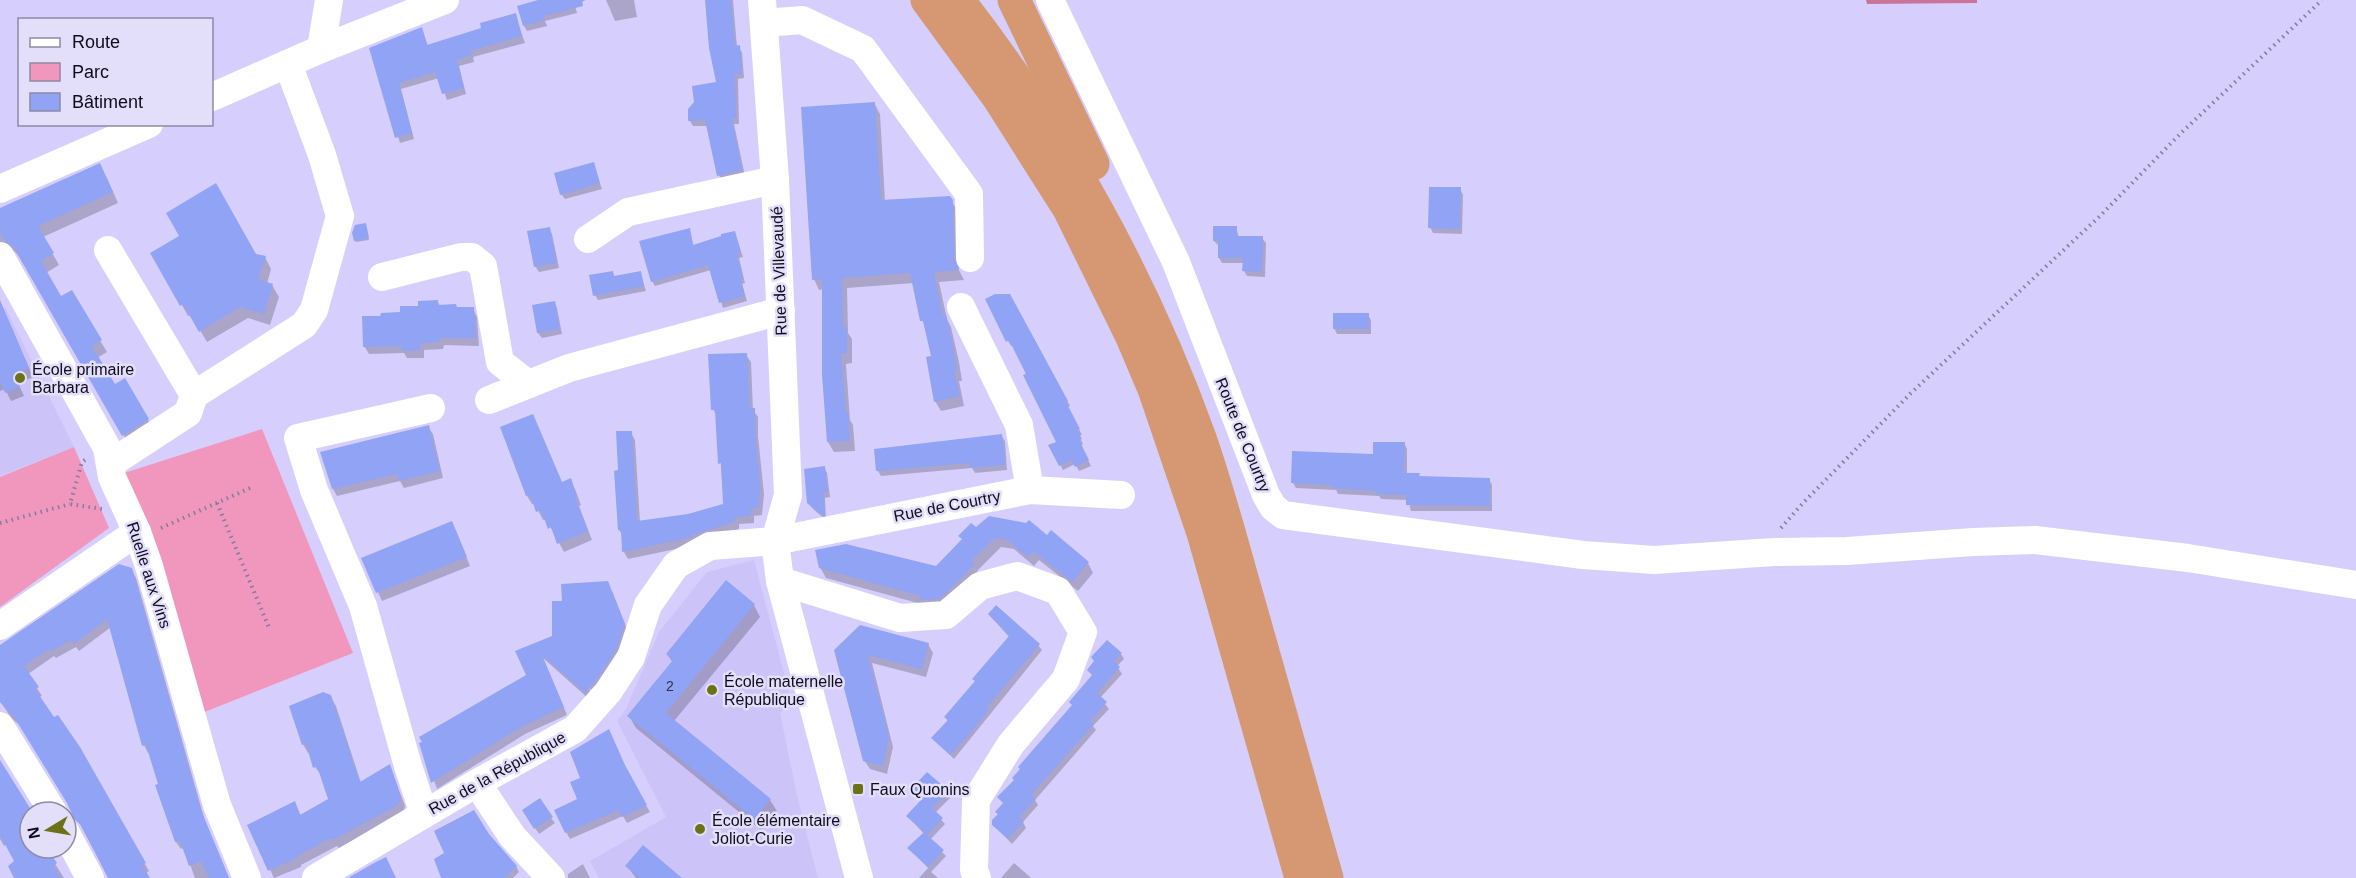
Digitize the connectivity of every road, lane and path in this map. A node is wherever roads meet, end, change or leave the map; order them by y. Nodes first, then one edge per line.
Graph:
1 (329, 0) edge
2 (445, 0) edge
3 (927, 0) edge
4 (958, 0) edge
5 (1014, 0) edge
6 (1050, 0) edge
7 (2322, 0) edge
8 (763, 12) edge
9 (321, 49) junction
10 (288, 64) junction
11 (213, 97) edge
12 (144, 126) edge
13 (775, 180) junction
14 (0, 189) edge
15 (588, 238) dead end
16 (108, 250) dead end
17 (0, 256) edge
18 (970, 258) dead end
19 (381, 277) dead end
20 (961, 307) dead end
21 (781, 311) junction
22 (1154, 324) junction
23 (528, 384) junction
24 (194, 394) junction
25 (489, 400) dead end
26 (431, 408) dead end
27 (110, 464) junction
28 (250, 488) dead end
29 (1030, 490) junction
30 (1121, 495) dead end
31 (217, 503) junction
32 (70, 504) dead end
33 (0, 523) edge
34 (138, 535) junction
35 (775, 541) junction
36 (1774, 552) junction
37 (780, 581) junction
38 (2356, 585) edge
39 (0, 626) edge
40 (270, 630) dead end
41 (0, 726) edge
42 (477, 783) junction
43 (46, 800) edge
44 (420, 802) junction
45 (78, 856) edge
46 (90, 878) edge
47 (247, 878) edge
48 (316, 878) edge
49 (552, 878) edge
50 (859, 878) edge
51 (977, 878) edge
52 (1301, 878) edge
53 (1327, 878) edge

1 - 9 street
2 - 9 street
3 - 52 highway
4 - 22 highway
5 - 22 highway
6 - 36 street, Route de Courtry
7 - 36 path
8 - 13 street, Rue de Villevaudé
8 - 18 street
9 - 10 street
10 - 11 street
10 - 24 street
12 - 14 street
13 - 15 street
13 - 21 street, Rue de Villevaudé
16 - 24 street
17 - 27 street, Ruelle aux Vins
19 - 23 street
20 - 29 street
21 - 23 street
21 - 35 street, Rue de Villevaudé
22 - 53 highway
23 - 25 street
24 - 27 street
26 - 44 street
27 - 34 street, Ruelle aux Vins
28 - 31 path
29 - 30 street, Rue de Courtry
29 - 35 street, Rue de Courtry
31 - 34 path
31 - 40 path
32 - 33 path
34 - 39 street
34 - 47 street, Ruelle aux Vins
35 - 37 street
35 - 42 street, Rue de la République
36 - 38 street, Route de Courtry
37 - 50 street
37 - 51 street
41 - 43 street
42 - 44 street, Rue de la République
42 - 49 street
44 - 48 street, Rue de la République
45 - 46 street

